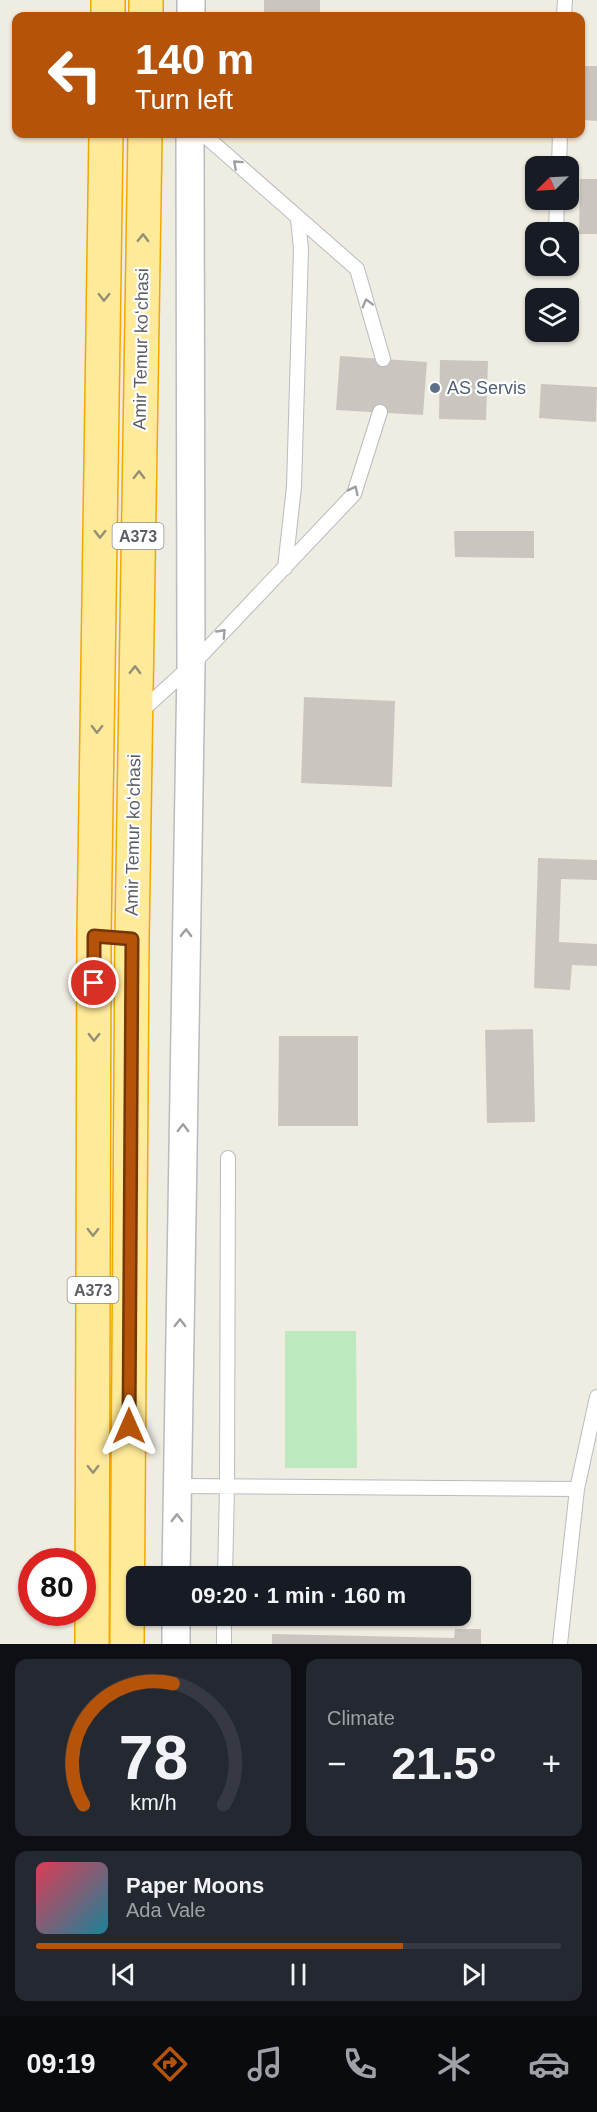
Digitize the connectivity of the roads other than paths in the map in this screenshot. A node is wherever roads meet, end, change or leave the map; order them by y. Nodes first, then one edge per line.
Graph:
1 (106, 138) edge
2 (145, 138) edge
3 (190, 138) edge
4 (207, 138) edge
5 (560, 138) edge
6 (559, 156) edge
7 (298, 219) junction
8 (383, 359) dead end
9 (380, 412) dead end
10 (285, 568) junction
11 (191, 666) junction
12 (135, 717) junction
13 (94, 936) junction
14 (132, 939) junction
15 (228, 1158) dead end
16 (597, 1397) edge
17 (177, 1486) junction
18 (227, 1488) junction
19 (577, 1489) junction
20 (176, 1566) edge
21 (225, 1566) edge
22 (176, 1626) edge
23 (224, 1626) edge
24 (92, 1644) edge
25 (127, 1644) edge
26 (176, 1644) edge
27 (224, 1644) edge
28 (560, 1644) edge

1 -> 13 highway, Amir Temur koʻchasi / A373
12 -> 2 highway, Amir Temur koʻchasi / A373
3 - 11 street
7 -> 4 lane
5 - 6 lane
8 -> 7 lane
7 - 10 lane
10 -> 9 lane
11 -> 10 lane
11 - 12 lane
17 -> 11 street
12 - 14 highway, Amir Temur koʻchasi / A373
13 - 14 highway
13 -> 24 highway, Amir Temur koʻchasi / A373
14 - 25 highway, Amir Temur koʻchasi / A373
15 - 18 lane
16 - 19 lane
17 - 18 lane
20 -> 17 street
18 - 19 lane
18 - 21 lane
19 - 28 lane
22 - 26 street
23 - 27 lane

